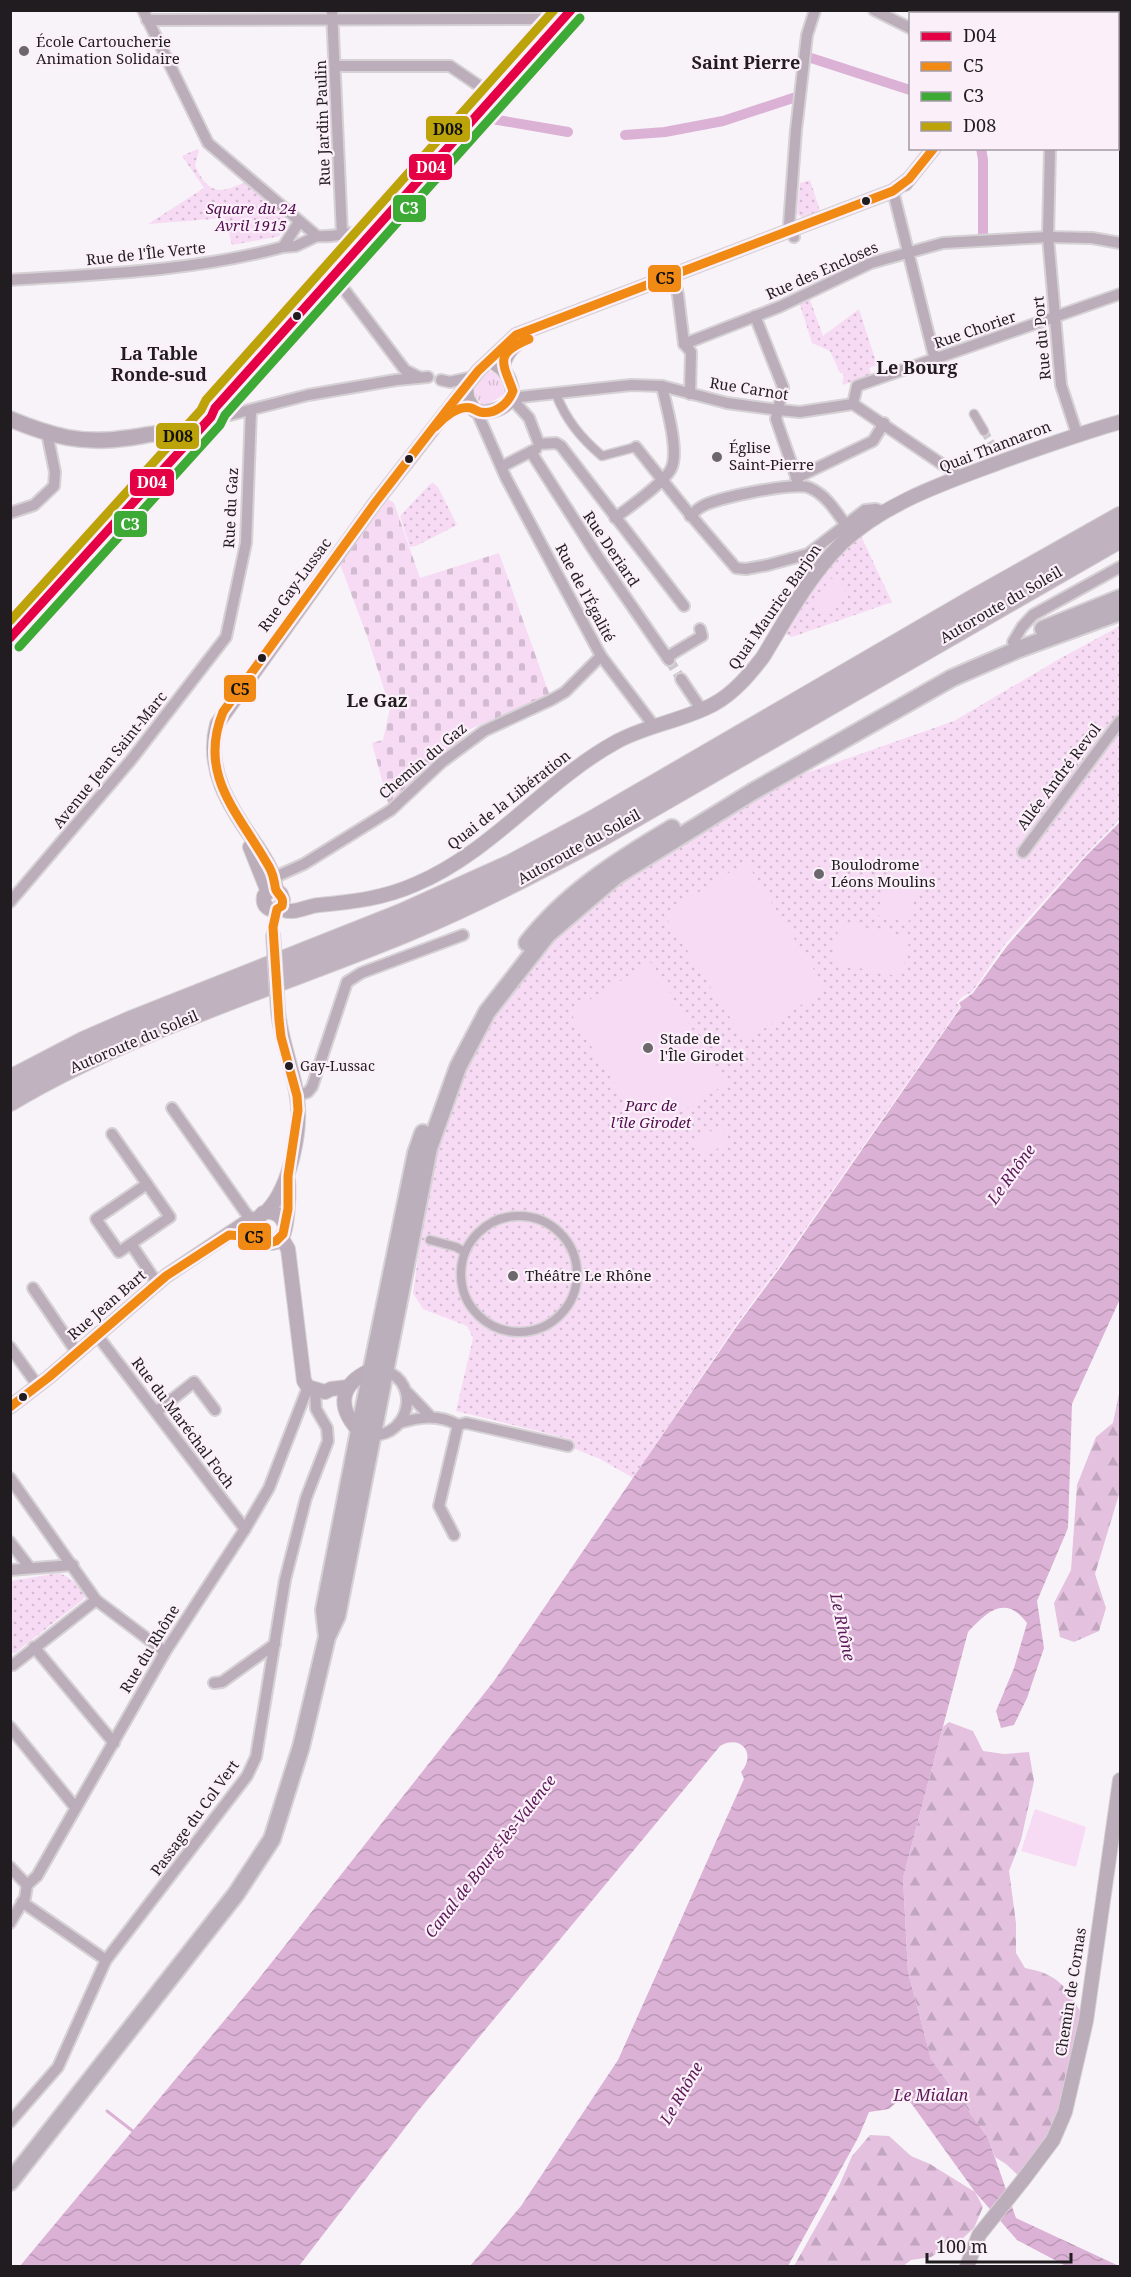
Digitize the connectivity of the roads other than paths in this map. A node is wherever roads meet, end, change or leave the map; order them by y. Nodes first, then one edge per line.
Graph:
1 (571, 10) edge
2 (815, 10) edge
3 (874, 10) edge
4 (145, 15) edge
5 (332, 15) edge
6 (232, 16) edge
7 (909, 28) edge
8 (555, 29) junction
9 (336, 66) junction
10 (494, 96) junction
11 (932, 150) edge
12 (1050, 150) edge
13 (894, 194) junction
14 (299, 222) junction
15 (345, 234) junction
16 (793, 234) junction
17 (317, 236) junction
18 (1048, 237) junction
19 (368, 238) junction
20 (1120, 243) edge
21 (283, 247) junction
22 (906, 252) junction
23 (338, 270) joint
24 (674, 279) junction
25 (10, 280) edge
26 (1120, 294) edge
27 (755, 316) junction
28 (1055, 317) junction
29 (684, 344) junction
30 (935, 360) junction
31 (486, 364) junction
32 (503, 368) junction
33 (405, 370) junction
34 (396, 380) junction
35 (662, 386) junction
36 (556, 394) junction
37 (690, 394) junction
38 (469, 396) junction
39 (511, 398) junction
40 (853, 404) junction
41 (215, 408) junction
42 (250, 410) junction
43 (779, 410) junction
44 (974, 414) dead end
45 (10, 419) edge
46 (1120, 422) edge
47 (884, 423) junction
48 (984, 431) tunnel mouth
49 (47, 433) junction
50 (1077, 434) junction
51 (186, 440) junction
52 (539, 444) junction
53 (636, 447) joint
54 (531, 452) junction
55 (503, 466) junction
56 (961, 477) junction
57 (662, 479) junction
58 (797, 481) junction
59 (884, 512) junction
60 (10, 513) edge
61 (690, 516) junction
62 (1120, 517) edge
63 (615, 518) junction
64 (845, 524) junction
65 (1120, 538) edge
66 (1120, 567) edge
67 (1120, 598) edge
68 (684, 606) dead end
69 (1120, 612) edge
70 (10, 624) edge
71 (700, 629) dead end
72 (10, 639) edge
73 (222, 642) joint
74 (1013, 642) junction
75 (601, 656) junction
76 (681, 679) tunnel mouth
77 (701, 709) junction
78 (1120, 721) edge
79 (654, 726) junction
80 (1023, 852) dead end
81 (13, 895) edge
82 (275, 897) junction
83 (463, 935) dead end
84 (10, 1080) edge
85 (297, 1096) junction
86 (10, 1101) edge
87 (172, 1108) dead end
88 (112, 1134) dead end
89 (292, 1156) joint
90 (288, 1176) junction
91 (147, 1184) junction
92 (262, 1215) junction
93 (284, 1223) junction
94 (229, 1235) junction
95 (257, 1237) junction
96 (281, 1237) junction
97 (430, 1240) dead end
98 (131, 1244) junction
99 (465, 1252) junction
100 (157, 1283) junction
101 (33, 1288) dead end
102 (97, 1335) junction
103 (10, 1347) edge
104 (77, 1353) junction
105 (379, 1371) junction
106 (38, 1386) junction
107 (348, 1387) junction
108 (316, 1390) junction
109 (408, 1393) junction
110 (344, 1403) junction
111 (10, 1407) edge
112 (215, 1410) dead end
113 (156, 1412) junction
114 (430, 1416) junction
115 (399, 1423) junction
116 (458, 1425) junction
117 (366, 1433) junction
118 (568, 1446) dead end
119 (10, 1478) edge
120 (245, 1529) junction
121 (454, 1535) dead end
122 (10, 1542) edge
123 (73, 1565) junction
124 (30, 1568) junction
125 (10, 1570) edge
126 (96, 1600) junction
127 (275, 1644) junction
128 (34, 1647) junction
129 (165, 1652) junction
130 (10, 1664) edge
131 (214, 1683) dead end
132 (10, 1727) edge
133 (114, 1743) junction
134 (1120, 1780) edge
135 (75, 1807) junction
136 (10, 1867) edge
137 (27, 1885) junction
138 (22, 1902) junction
139 (10, 1923) edge
140 (106, 1960) junction
141 (10, 2122) edge
142 (10, 2182) edge
143 (967, 2266) edge

1 - 8 main road
2 - 16 street
3 - 7 street
4 - 6 street
4 - 14 street
5 - 6 street
5 - 8 street
5 - 9 street, Rue Jardin Paulin
8 - 10 main road
9 - 10 street
9 - 15 street, Rue Jardin Paulin
10 - 19 main road
11 - 13 street
12 - 18 street, Rue du Port
13 - 16 street
13 - 22 street
14 - 17 street
14 - 21 street
15 - 17 street, Rue de l'Île Verte
15 - 19 street
15 - 19 street, Rue de l'Île Verte
16 - 24 street
17 - 21 street, Rue de l'Île Verte
18 - 20 street, Rue des Encloses
18 - 22 street, Rue des Encloses
18 - 28 street, Rue du Port
21 - 25 street, Rue de l'Île Verte
22 - 27 street, Rue des Encloses
22 - 30 street
23 - 33 street
23 - 41 main road
24 - 29 street
24 - 31 street
24 - 32 street
26 - 28 street, Rue Chorier
27 - 29 street, Rue des Encloses
27 - 43 street
28 - 30 street, Rue Chorier
28 - 50 street, Rue du Port
29 - 37 street
30 - 40 street, Rue Chorier
31 - 32 street
31 - 38 street
32 - 39 street
33 - 34 street
33 - 34 street
34 - 42 street
35 - 36 street, Rue Carnot
35 - 37 street, Rue Carnot
35 - 57 street
36 - 39 street, Rue Carnot
36 - 53 street
37 - 43 street, Rue Carnot
38 - 38 street
38 - 39 street
38 - 55 street, Rue de l'Égalité
38 - 82 street, Rue Gay-Lussac
39 - 52 street
40 - 43 street, Rue Carnot
40 - 47 street
41 - 42 street
41 - 51 main road
42 - 73 street, Rue du Gaz
43 - 58 street
44 - 48 street
45 - 49 main road
46 - 50 street, Quai Thannaron
47 - 56 street
47 - 58 street
49 - 51 main road
49 - 60 street
50 - 56 street, Quai Thannaron
51 - 70 main road
51 - 72 main road
52 - 54 street
52 - 63 street
53 - 57 street
54 - 55 street
54 - 71 street, Rue Deriard
55 - 75 street, Rue de l'Égalité
56 - 59 street, Quai Thannaron
57 - 61 street
57 - 63 street
58 - 61 street
58 - 64 street
59 - 64 street
59 - 77 street, Quai Maurice Barjon
61 - 64 street
62 - 84 highway, Autoroute du Soleil
63 - 68 street
65 - 86 highway, Autoroute du Soleil
66 - 74 street
67 - 74 main road
69 - 105 main road
73 - 81 street, Avenue Jean Saint-Marc
74 - 105 main road
75 - 79 street, Rue de l'Égalité
75 - 82 street, Chemin du Gaz
76 - 77 street
77 - 79 street, Quai Maurice Barjon
78 - 80 street, Allée André Revol
79 - 82 street, Quai de la Libération
82 - 85 street, Rue Gay-Lussac, bridge
83 - 85 street
85 - 89 street, Rue Gay-Lussac
87 - 92 street
88 - 91 street
89 - 90 street, Rue Jean Bart
90 - 92 street, Rue Jean Bart
90 - 93 street, Rue Jean Bart
91 - 98 street
91 - 98 street
92 - 93 street
92 - 94 street, Rue Jean Bart
92 - 95 street
93 - 96 street
94 - 95 street
94 - 100 street, Rue Jean Bart
95 - 96 street
96 - 108 street
97 - 99 street
98 - 100 street
99 - 99 street
100 - 102 street, Rue Jean Bart
101 - 104 street
102 - 104 street, Rue Jean Bart
102 - 113 street, Rue du Maréchal Foch
103 - 106 street
104 - 106 street, Rue Jean Bart
105 - 107 street
105 - 109 street
105 - 117 main road
106 - 111 street, Rue Jean Bart
107 - 108 street
107 - 110 street
108 - 110 street
108 - 120 street, Rue du Rhône
108 - 127 street, Passage du Col Vert
109 - 114 street
109 - 115 street
110 - 117 street
112 - 113 street
113 - 120 street, Rue du Maréchal Foch
114 - 115 street
114 - 116 street
115 - 117 street
116 - 118 street
116 - 121 street
117 - 142 main road
119 - 123 street
120 - 129 street, Rue du Rhône
122 - 124 street
123 - 124 street
123 - 126 street
124 - 125 street
126 - 128 street
126 - 129 street
127 - 131 street
127 - 140 street, Passage du Col Vert
128 - 130 street
128 - 133 street
129 - 133 street, Rue du Rhône
132 - 135 street
133 - 135 street, Rue du Rhône
134 - 143 street, Chemin de Cornas
135 - 137 street, Rue du Rhône
136 - 137 street
137 - 138 street, Rue du Rhône
138 - 139 street, Rue du Rhône
138 - 140 street
140 - 141 street, Passage du Col Vert

